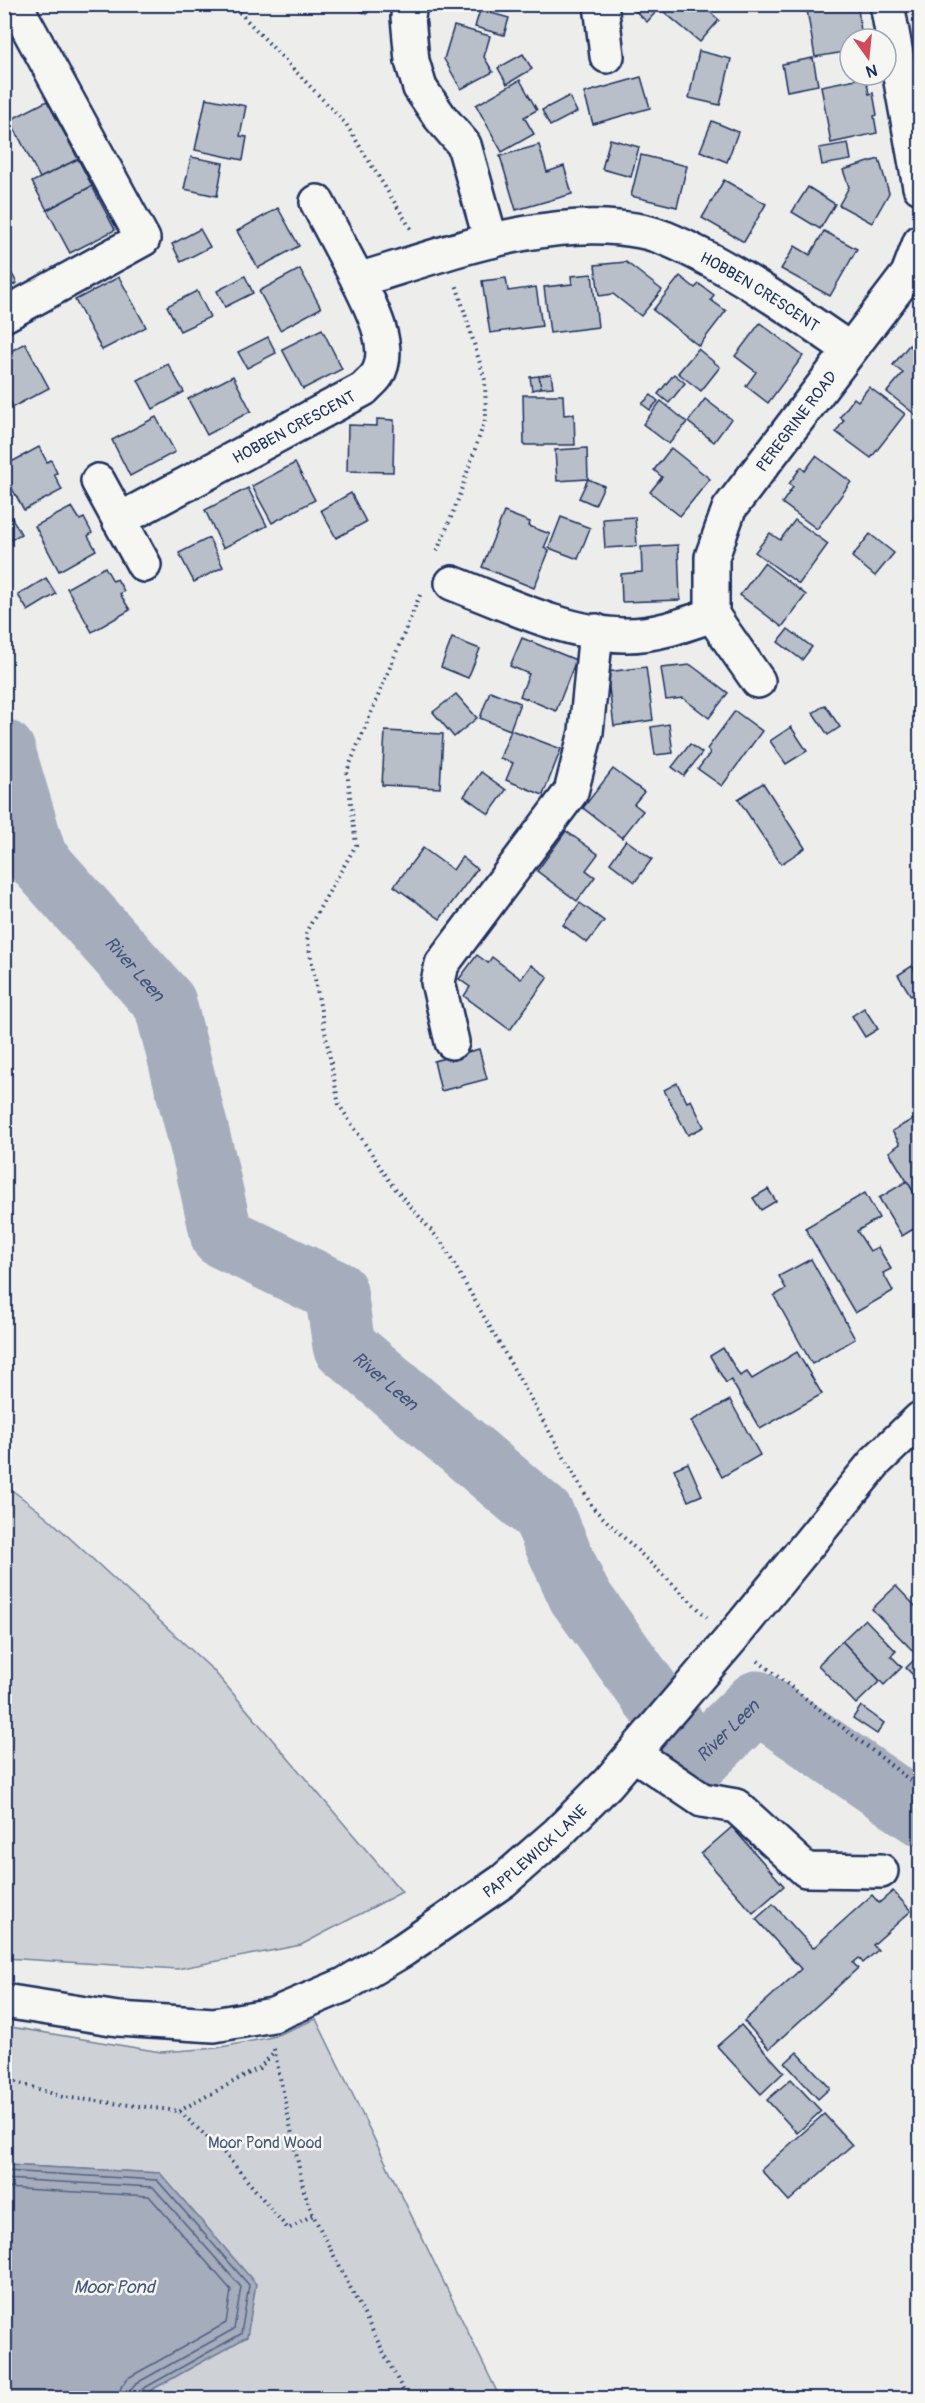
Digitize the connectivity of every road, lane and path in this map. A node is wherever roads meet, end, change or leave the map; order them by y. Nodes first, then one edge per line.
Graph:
1 (15, 4) edge
2 (210, 4) edge
3 (410, 4) edge
4 (602, 4) edge
5 (888, 4) edge
6 (607, 56) dead end
7 (916, 132) edge
8 (921, 187) edge
9 (317, 202) dead end
10 (491, 241) junction
11 (921, 242) edge
12 (435, 257) junction
13 (358, 280) junction
14 (4, 315) edge
15 (849, 348) junction
16 (98, 481) dead end
17 (120, 520) junction
18 (144, 565) dead end
19 (436, 579) junction
20 (712, 615) junction
21 (585, 629) junction
22 (758, 681) dead end
23 (452, 1042) dead end
24 (921, 1419) edge
25 (731, 1639) junction
26 (634, 1754) junction
27 (921, 1788) edge
28 (881, 1871) dead end
29 (4, 2001) edge
30 (273, 2015) junction
31 (275, 2052) junction
32 (4, 2078) edge
33 (179, 2111) junction
34 (313, 2215) junction
35 (407, 2398) edge

1 - 14 street
2 - 12 path
3 - 10 street
4 - 6 street
5 - 7 street
7 - 8 street
9 - 13 street, HOBBEN CRESCENT
10 - 12 street, HOBBEN CRESCENT
10 - 15 street, HOBBEN CRESCENT
11 - 15 street, PEREGRINE ROAD
12 - 13 street, HOBBEN CRESCENT
12 - 19 path
13 - 17 street, HOBBEN CRESCENT
15 - 20 street, PEREGRINE ROAD
16 - 17 street
17 - 18 street
19 - 21 street
19 - 25 path
20 - 21 street
20 - 22 street
21 - 23 street
24 - 25 street, PAPPLEWICK LANE
25 - 26 street, PAPPLEWICK LANE
25 - 27 path
26 - 28 street
26 - 30 street, PAPPLEWICK LANE
29 - 30 street, PAPPLEWICK LANE
30 - 31 path
31 - 33 path
31 - 34 path
32 - 33 path
33 - 34 path
34 - 35 path

